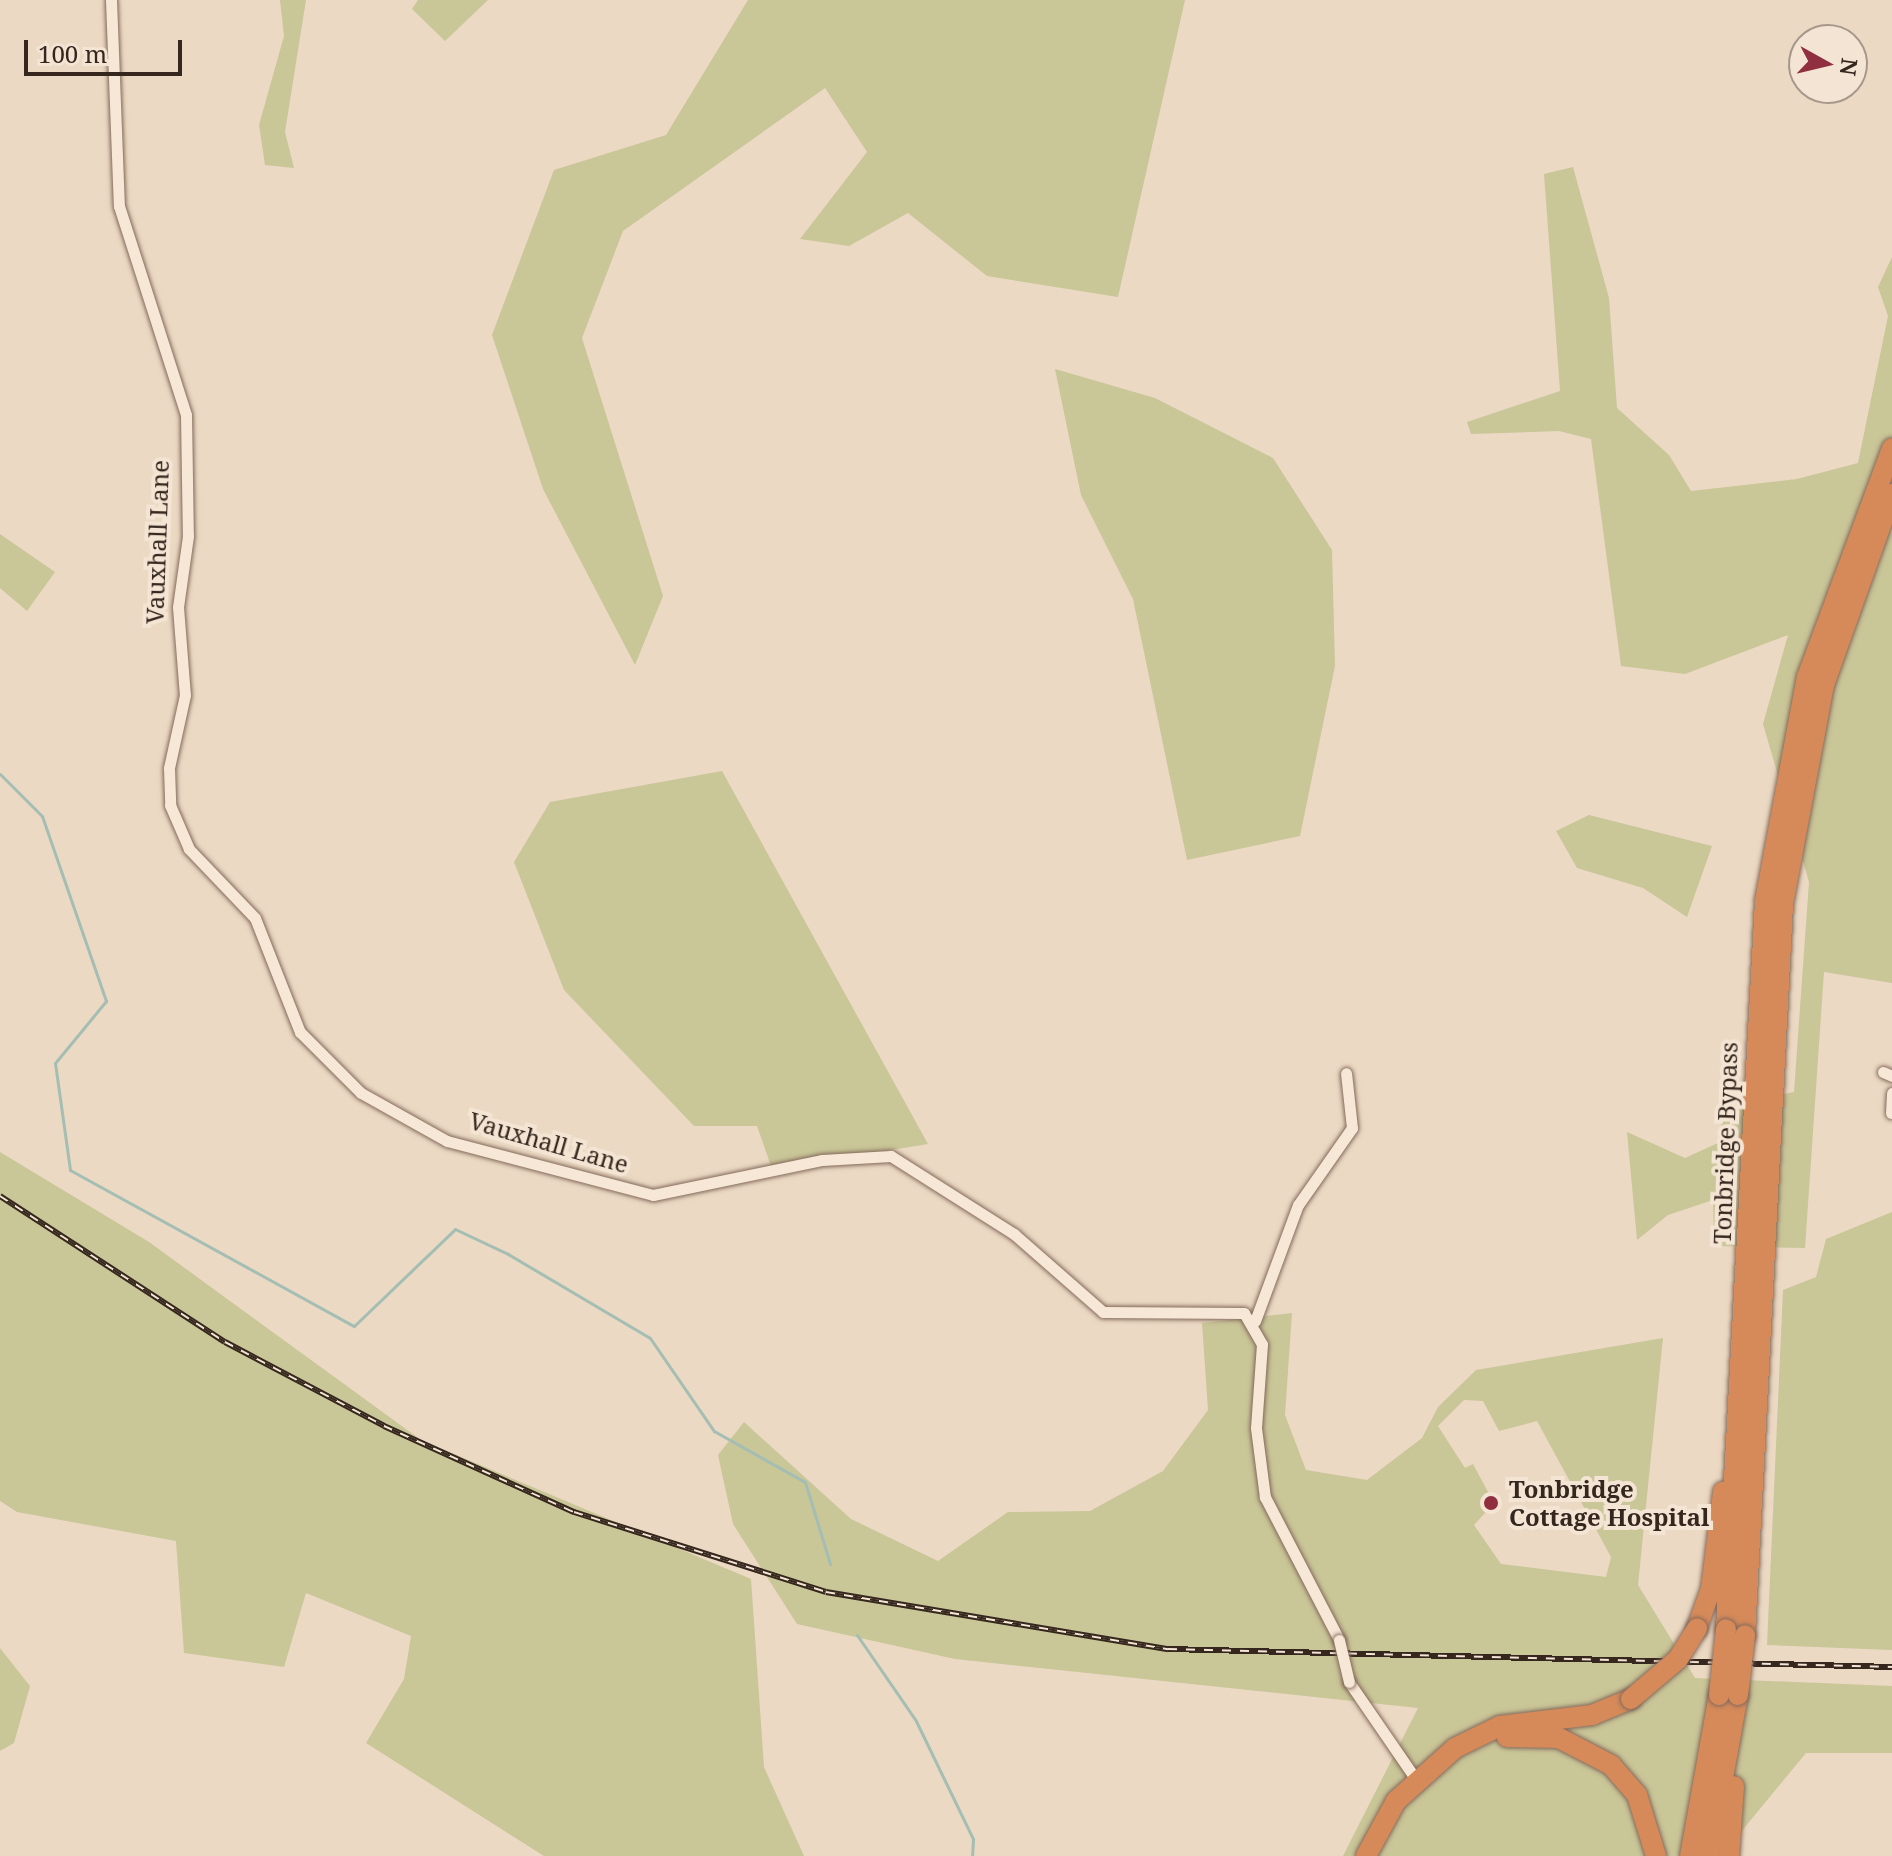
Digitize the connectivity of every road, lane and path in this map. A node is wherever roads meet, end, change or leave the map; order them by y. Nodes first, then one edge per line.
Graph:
1 (111, 0) edge
2 (1892, 448) edge
3 (1892, 494) edge
4 (1346, 1073) dead end
5 (1892, 1093) edge
6 (1891, 1113) edge
7 (1745, 1285) junction
8 (1255, 1321) junction
9 (1736, 1632) junction
10 (1731, 1697) junction
11 (1468, 1742) junction
12 (1415, 1778) junction
13 (1366, 1856) edge
14 (1656, 1856) edge
15 (1690, 1856) edge
16 (1709, 1856) edge
17 (1729, 1856) edge

1 - 8 street, Vauxhall Lane
2 - 7 highway, Tonbridge Bypass
3 - 9 highway, Tonbridge Bypass
4 - 8 street
5 - 6 street
7 - 9 highway, Tonbridge Bypass
7 - 11 highway, bridge
8 - 12 street, bridge
9 - 10 highway, Tonbridge Bypass, bridge
10 - 15 highway, Tonbridge Bypass
10 - 16 highway, Tonbridge Bypass
10 - 17 highway
11 - 12 highway
11 - 14 highway
12 - 13 highway

